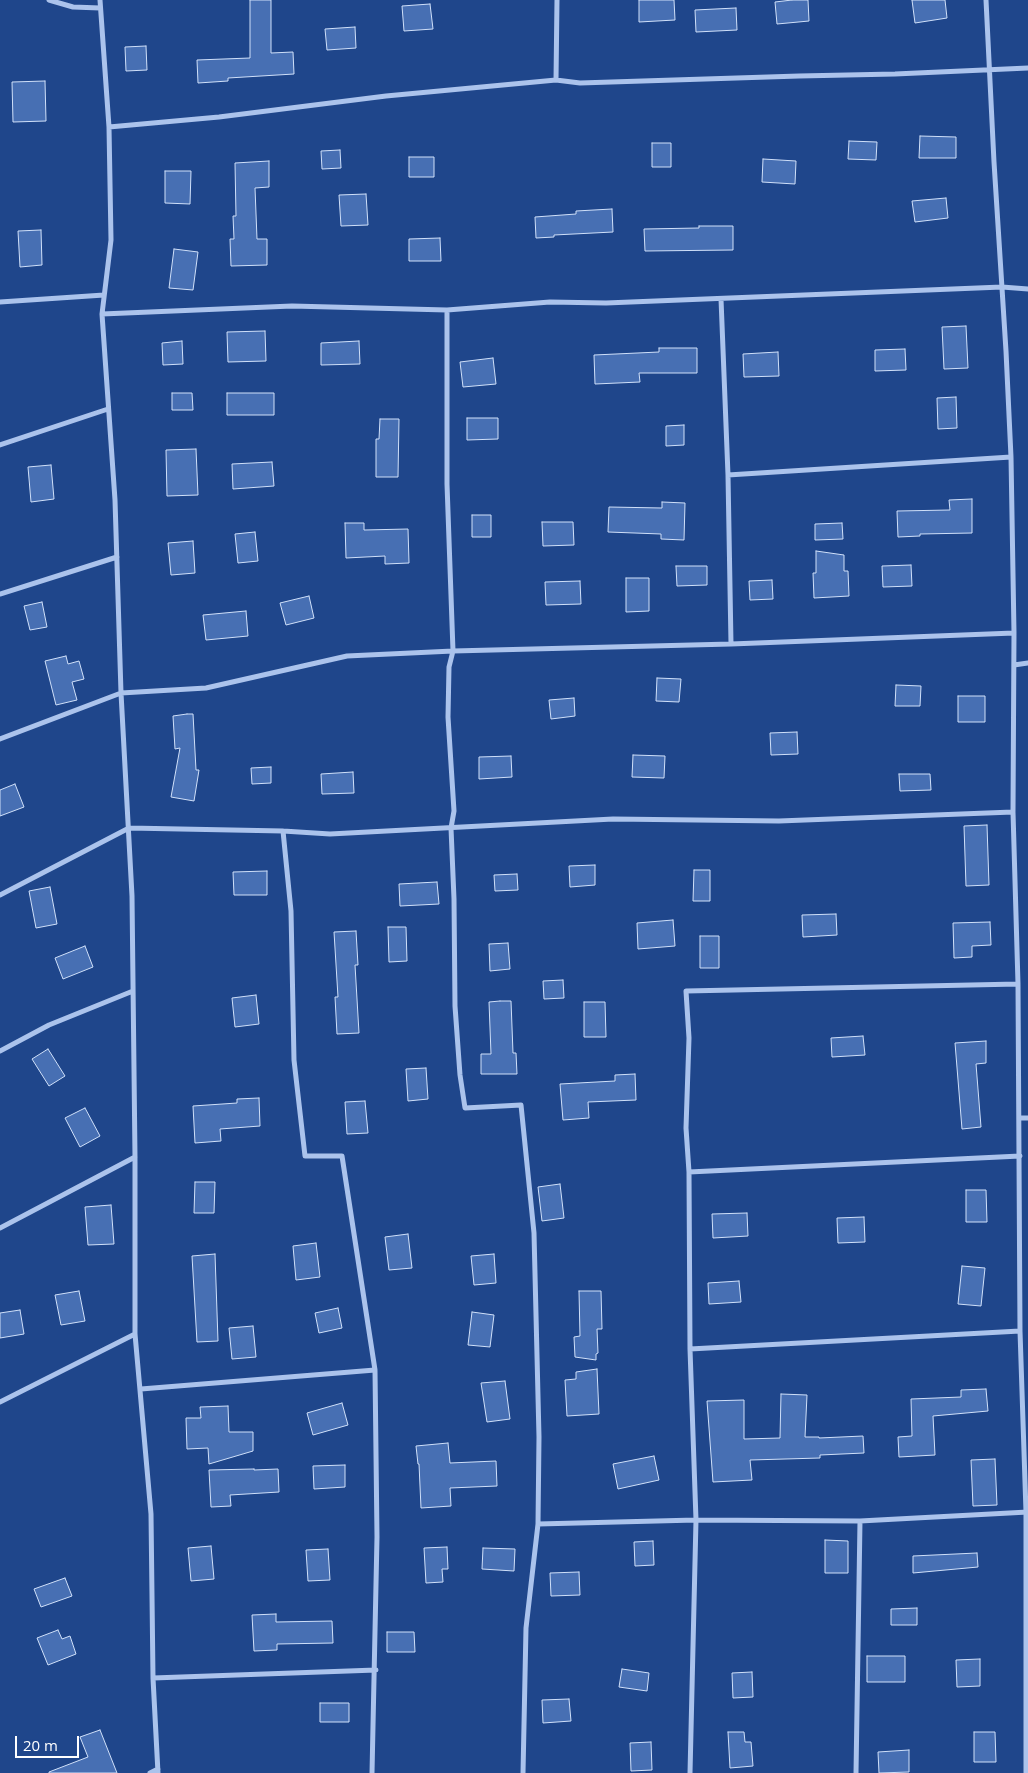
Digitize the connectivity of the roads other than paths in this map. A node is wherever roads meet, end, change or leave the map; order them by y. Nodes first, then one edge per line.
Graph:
1 (49, 0) edge
2 (100, 0) edge
3 (557, 0) edge
4 (986, 0) edge
5 (100, 8) junction
6 (1028, 68) edge
7 (989, 71) junction
8 (556, 80) junction
9 (109, 127) junction
10 (1002, 287) junction
11 (1028, 290) edge
12 (104, 295) junction
13 (721, 299) junction
14 (0, 302) edge
15 (447, 310) junction
16 (102, 314) junction
17 (108, 409) junction
18 (0, 445) edge
19 (1011, 456) junction
20 (728, 475) junction
21 (117, 557) junction
22 (0, 594) edge
23 (1014, 633) junction
24 (731, 644) junction
25 (453, 651) junction
26 (1028, 663) edge
27 (1014, 665) junction
28 (121, 694) junction
29 (0, 739) edge
30 (1013, 812) junction
31 (129, 828) junction
32 (452, 828) junction
33 (283, 831) junction
34 (0, 894) edge
35 (1018, 984) junction
36 (133, 991) junction
37 (0, 1050) edge
38 (1019, 1118) junction
39 (1028, 1118) edge
40 (1020, 1156) junction
41 (135, 1157) junction
42 (689, 1172) junction
43 (0, 1228) edge
44 (1020, 1331) junction
45 (135, 1334) junction
46 (690, 1350) junction
47 (375, 1370) junction
48 (141, 1389) junction
49 (0, 1402) edge
50 (1027, 1512) edge
51 (696, 1520) junction
52 (860, 1520) junction
53 (538, 1524) junction
54 (376, 1670) junction
55 (153, 1678) junction
56 (158, 1771) edge
57 (150, 1773) edge
58 (372, 1773) edge
59 (523, 1773) edge
60 (690, 1773) edge
61 (856, 1773) edge
62 (1026, 1773) edge

1 - 5 street
2 - 5 street
3 - 8 street
4 - 7 street
5 - 9 street
6 - 7 street
7 - 8 street
7 - 10 street
8 - 9 street
9 - 12 street
10 - 11 street
10 - 13 street
10 - 19 street
12 - 14 street
12 - 16 street
13 - 15 street
13 - 20 street
15 - 16 street
15 - 25 street
16 - 17 street
17 - 18 street
17 - 21 street
19 - 20 street
19 - 23 street
20 - 24 street
21 - 22 street
21 - 28 street
23 - 24 street
23 - 27 street
24 - 25 street
25 - 28 street
25 - 32 street
26 - 27 street
27 - 30 street
28 - 29 street
28 - 31 street
30 - 32 street
30 - 35 street
31 - 33 street
31 - 34 street
31 - 36 street
32 - 33 street
32 - 53 street
33 - 47 street
35 - 38 street
35 - 42 street
36 - 37 street
36 - 41 street
38 - 39 street
38 - 40 street
40 - 42 street
40 - 44 street
41 - 43 street
41 - 45 street
42 - 46 street
44 - 46 street
44 - 50 street
45 - 48 street
45 - 49 street
46 - 51 street
47 - 48 street
47 - 54 street
48 - 55 street
50 - 52 street
50 - 62 street
51 - 52 street
51 - 53 street
51 - 60 street
52 - 61 street
53 - 59 street
54 - 55 street
54 - 58 street
55 - 56 street
56 - 57 street

